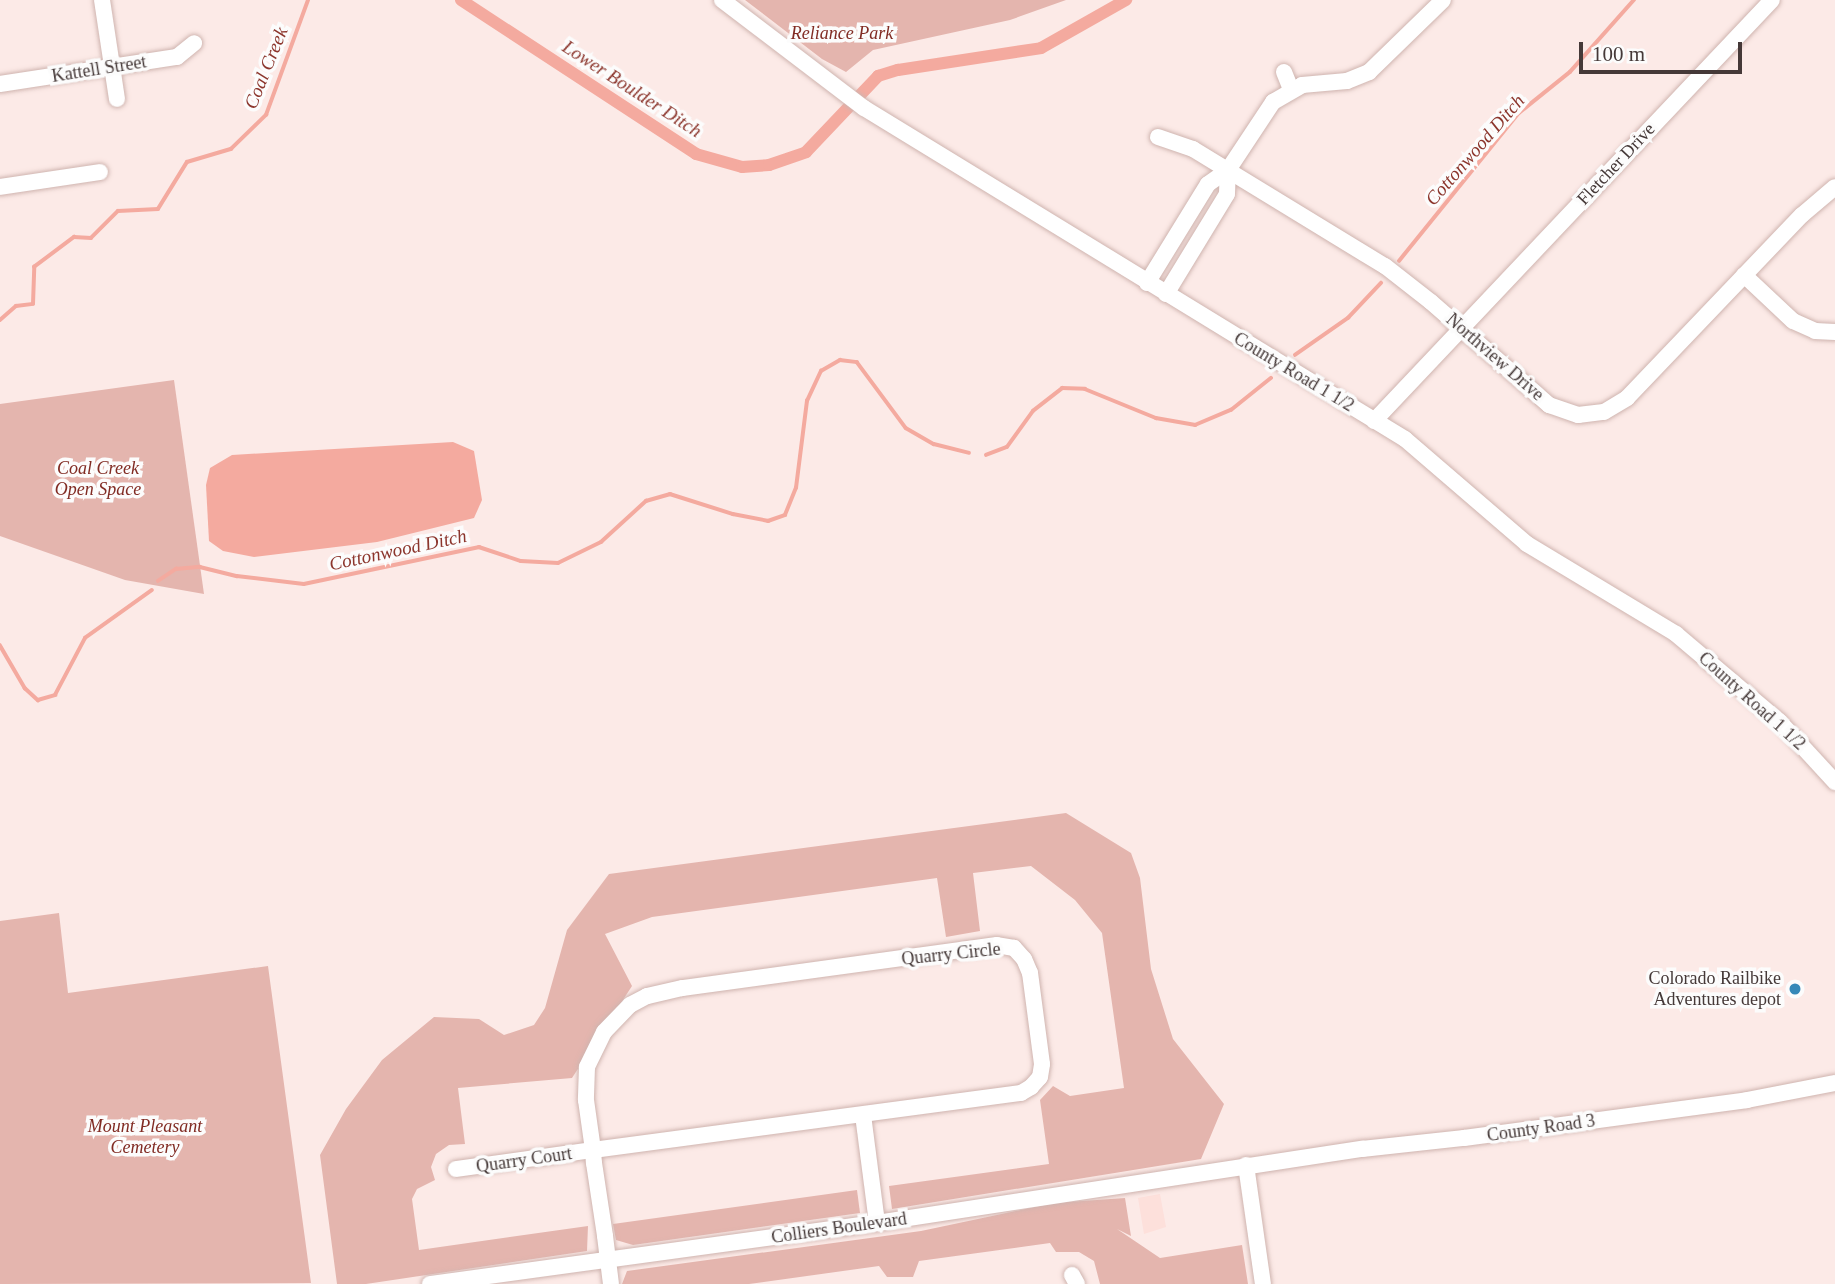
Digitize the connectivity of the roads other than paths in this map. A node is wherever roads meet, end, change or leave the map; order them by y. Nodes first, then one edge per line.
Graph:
1 (102, 0) edge
2 (722, 0) edge
3 (1443, 0) edge
4 (1772, 0) edge
5 (194, 43) dead end
6 (113, 67) junction
7 (1284, 72) dead end
8 (0, 84) edge
9 (1291, 89) junction
10 (117, 99) dead end
11 (1158, 136) dead end
12 (1228, 170) junction
13 (100, 172) dead end
14 (0, 187) edge
15 (1835, 187) edge
16 (1744, 275) junction
17 (1147, 283) junction
18 (1166, 294) junction
19 (1461, 328) junction
20 (1835, 332) edge
21 (1374, 421) junction
22 (1835, 782) edge
23 (1835, 1083) edge
24 (863, 1115) junction
25 (593, 1150) junction
26 (1247, 1165) junction
27 (456, 1169) dead end
28 (877, 1223) junction
29 (608, 1261) junction
30 (430, 1284) edge
31 (611, 1284) edge
32 (1263, 1284) edge

1 - 6 street
2 - 17 street, County Road 1 1/2
3 - 9 street
4 - 19 street, Fletcher Drive
5 - 6 street, Kattell Street
6 - 8 street, Kattell Street
6 - 10 street
7 - 9 street
9 - 12 street
11 - 12 street, Northview Drive
12 - 17 street
12 - 18 street
12 - 19 street, Northview Drive
13 - 14 street
15 - 16 street, Northview Drive
16 - 19 street, Northview Drive
16 - 20 street
17 - 18 street, County Road 1 1/2
18 - 21 street, County Road 1 1/2
19 - 21 street, Fletcher Drive
21 - 22 street, County Road 1 1/2
23 - 26 street, County Road 3
24 - 25 street, Quarry Circle
24 - 25 street, Quarry Circle
24 - 28 street
25 - 27 street, Quarry Court
25 - 29 street, Quarry Circle
26 - 28 street, Colliers Boulevard
26 - 32 street
28 - 29 street, Colliers Boulevard
29 - 30 street, Colliers Boulevard
29 - 31 street, Quarry Circle

